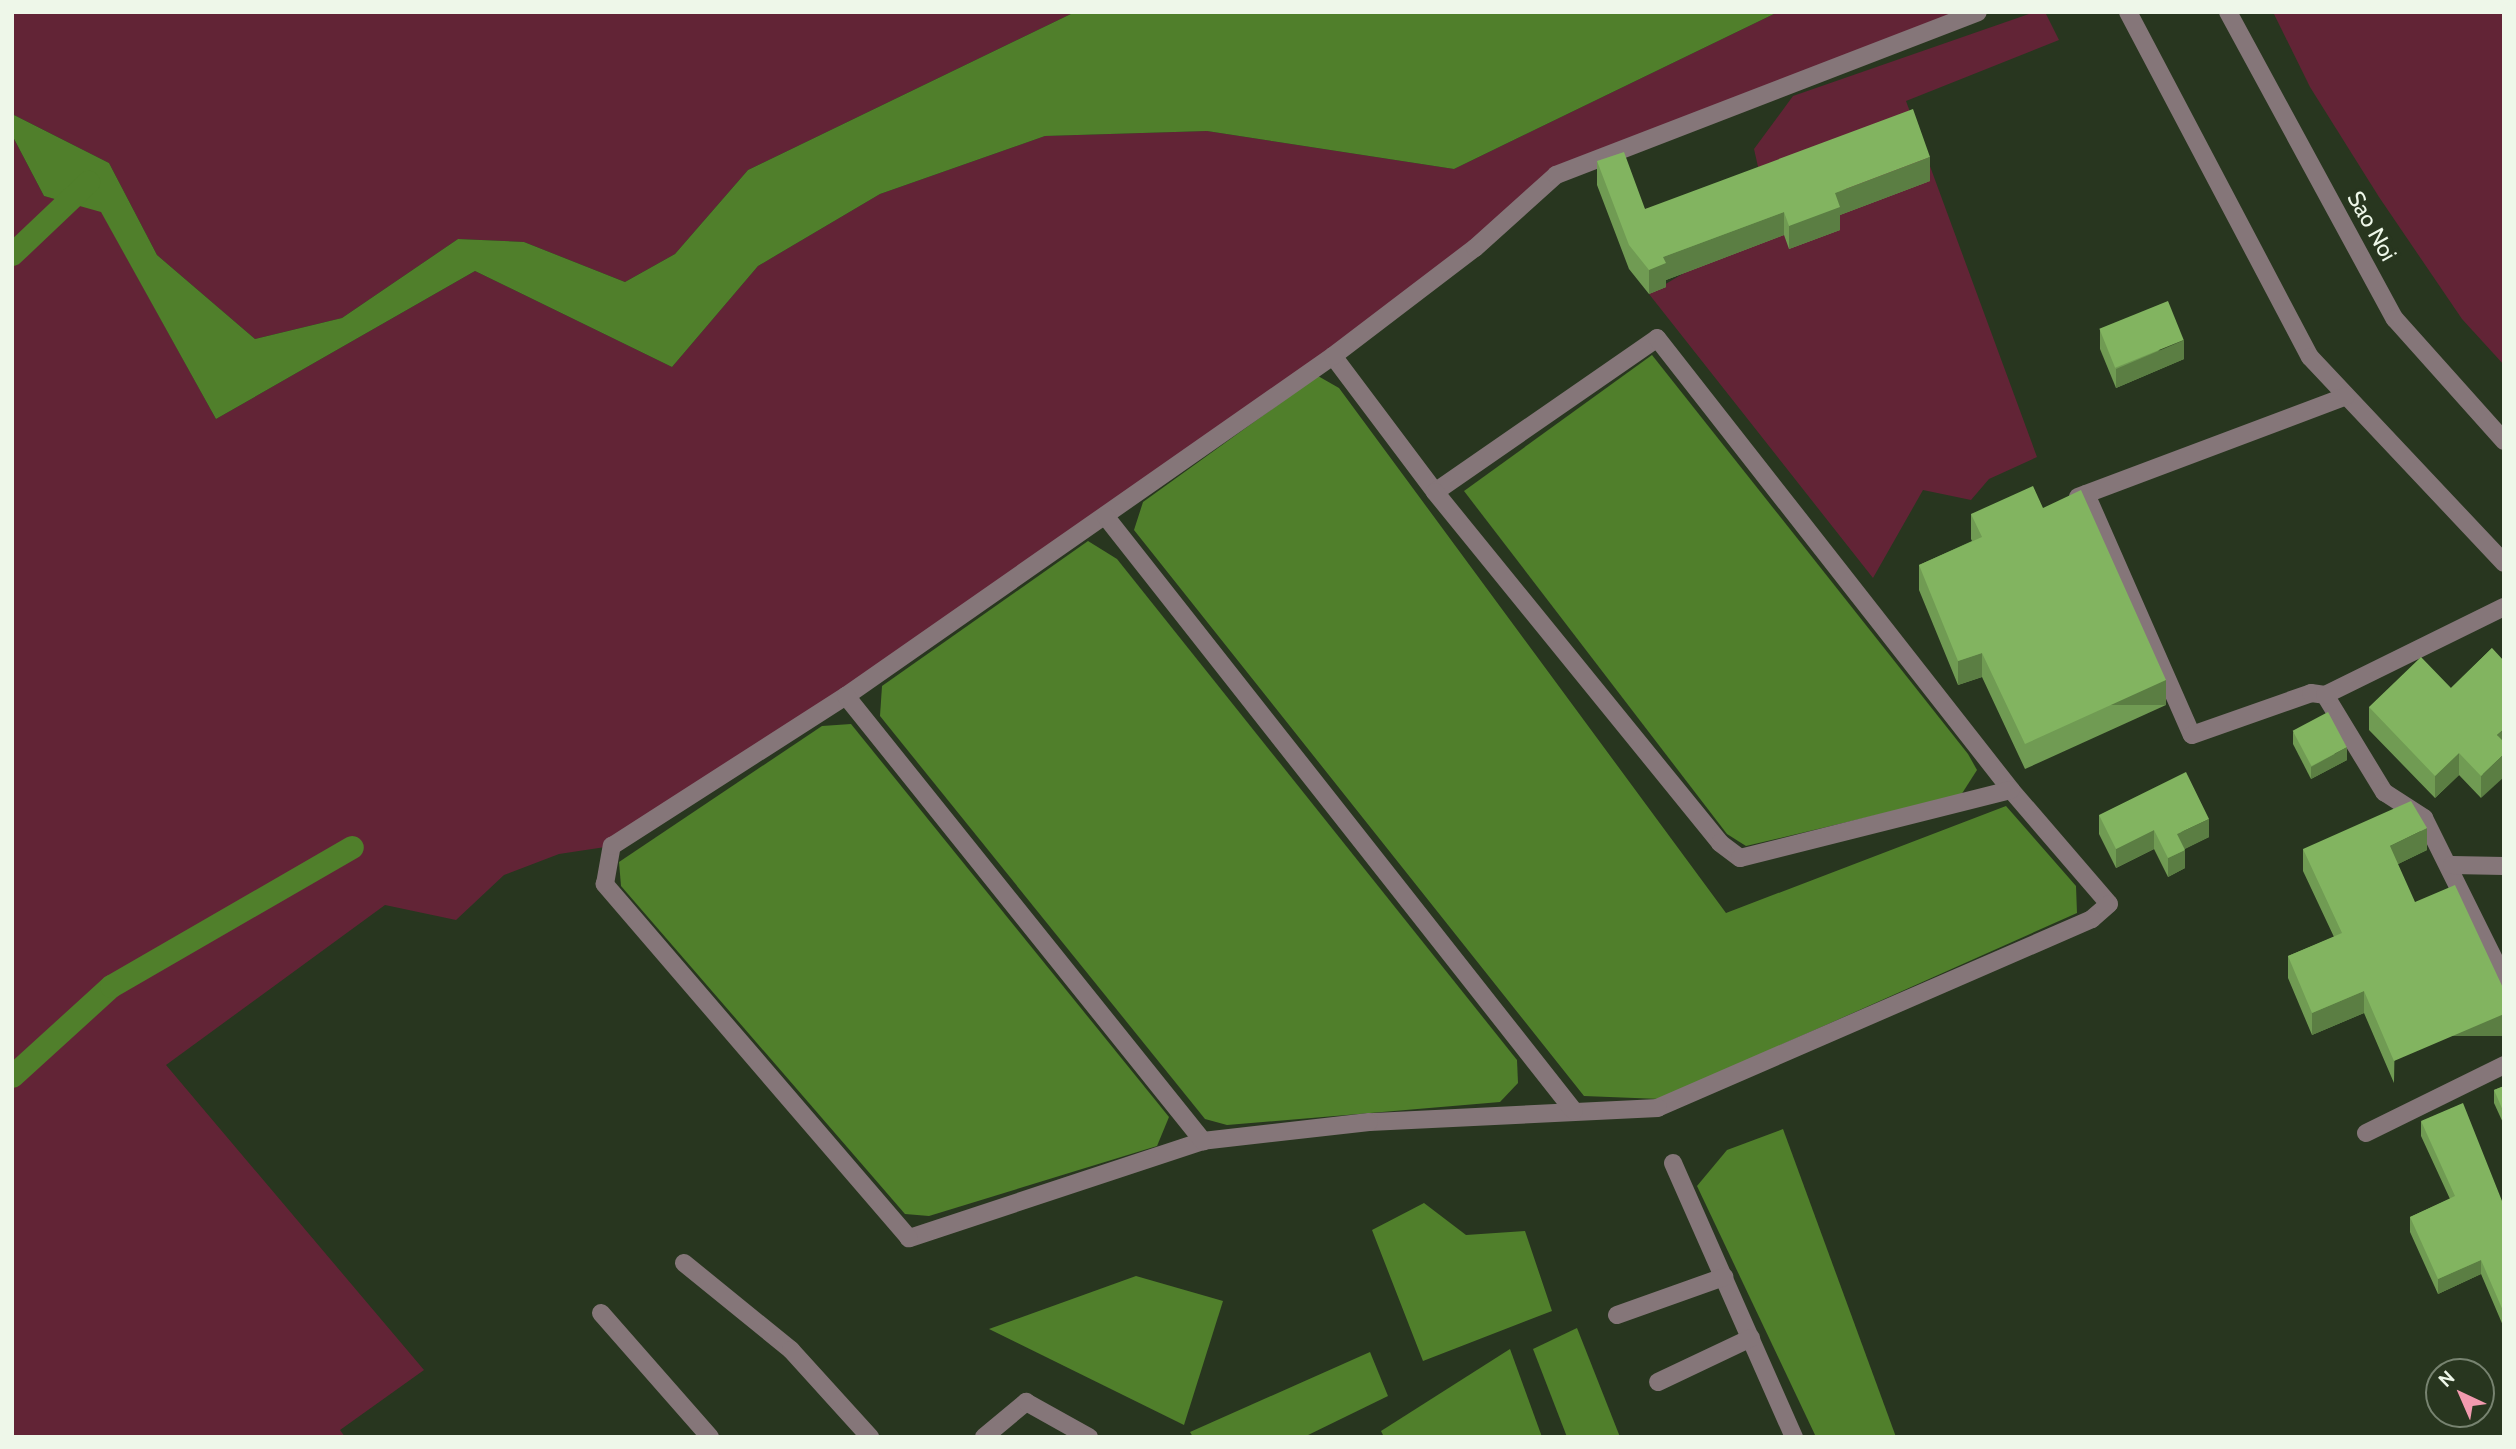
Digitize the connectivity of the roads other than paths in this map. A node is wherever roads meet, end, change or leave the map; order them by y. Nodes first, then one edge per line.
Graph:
1 (1978, 12) edge
2 (2128, 12) edge
3 (2228, 12) edge
4 (1333, 356) junction
5 (2346, 396) junction
6 (2504, 441) edge
7 (1435, 492) junction
8 (2087, 494) junction
9 (2061, 504) edge
10 (1106, 517) junction
11 (2504, 563) edge
12 (2504, 607) edge
13 (2325, 695) junction
14 (846, 696) junction
15 (2011, 790) junction
16 (2452, 865) junction
17 (2504, 866) edge
18 (2504, 979) edge
19 (2504, 1065) edge
20 (1574, 1111) junction
21 (2366, 1133) dead end
22 (1203, 1141) junction
23 (1673, 1163) dead end
24 (684, 1263) dead end
25 (1724, 1277) junction
26 (601, 1313) dead end
27 (1617, 1315) dead end
28 (1751, 1338) junction
29 (1658, 1382) dead end
30 (864, 1435) edge
31 (1088, 1436) edge
32 (710, 1437) edge
33 (984, 1437) edge
34 (1794, 1437) edge

1 - 4 street
2 - 5 street
3 - 6 street, Sao Noi
4 - 7 street
4 - 10 street
5 - 8 street
5 - 11 street
7 - 15 street
7 - 15 street
8 - 9 street
8 - 13 street
10 - 14 street
10 - 20 street
12 - 13 street
13 - 16 street
14 - 22 street
14 - 22 street
15 - 20 street
16 - 17 street
16 - 18 street
19 - 21 street
20 - 22 street
23 - 25 street
24 - 30 street
25 - 27 street
25 - 28 street
26 - 32 street
28 - 29 street
28 - 34 street
31 - 33 street

